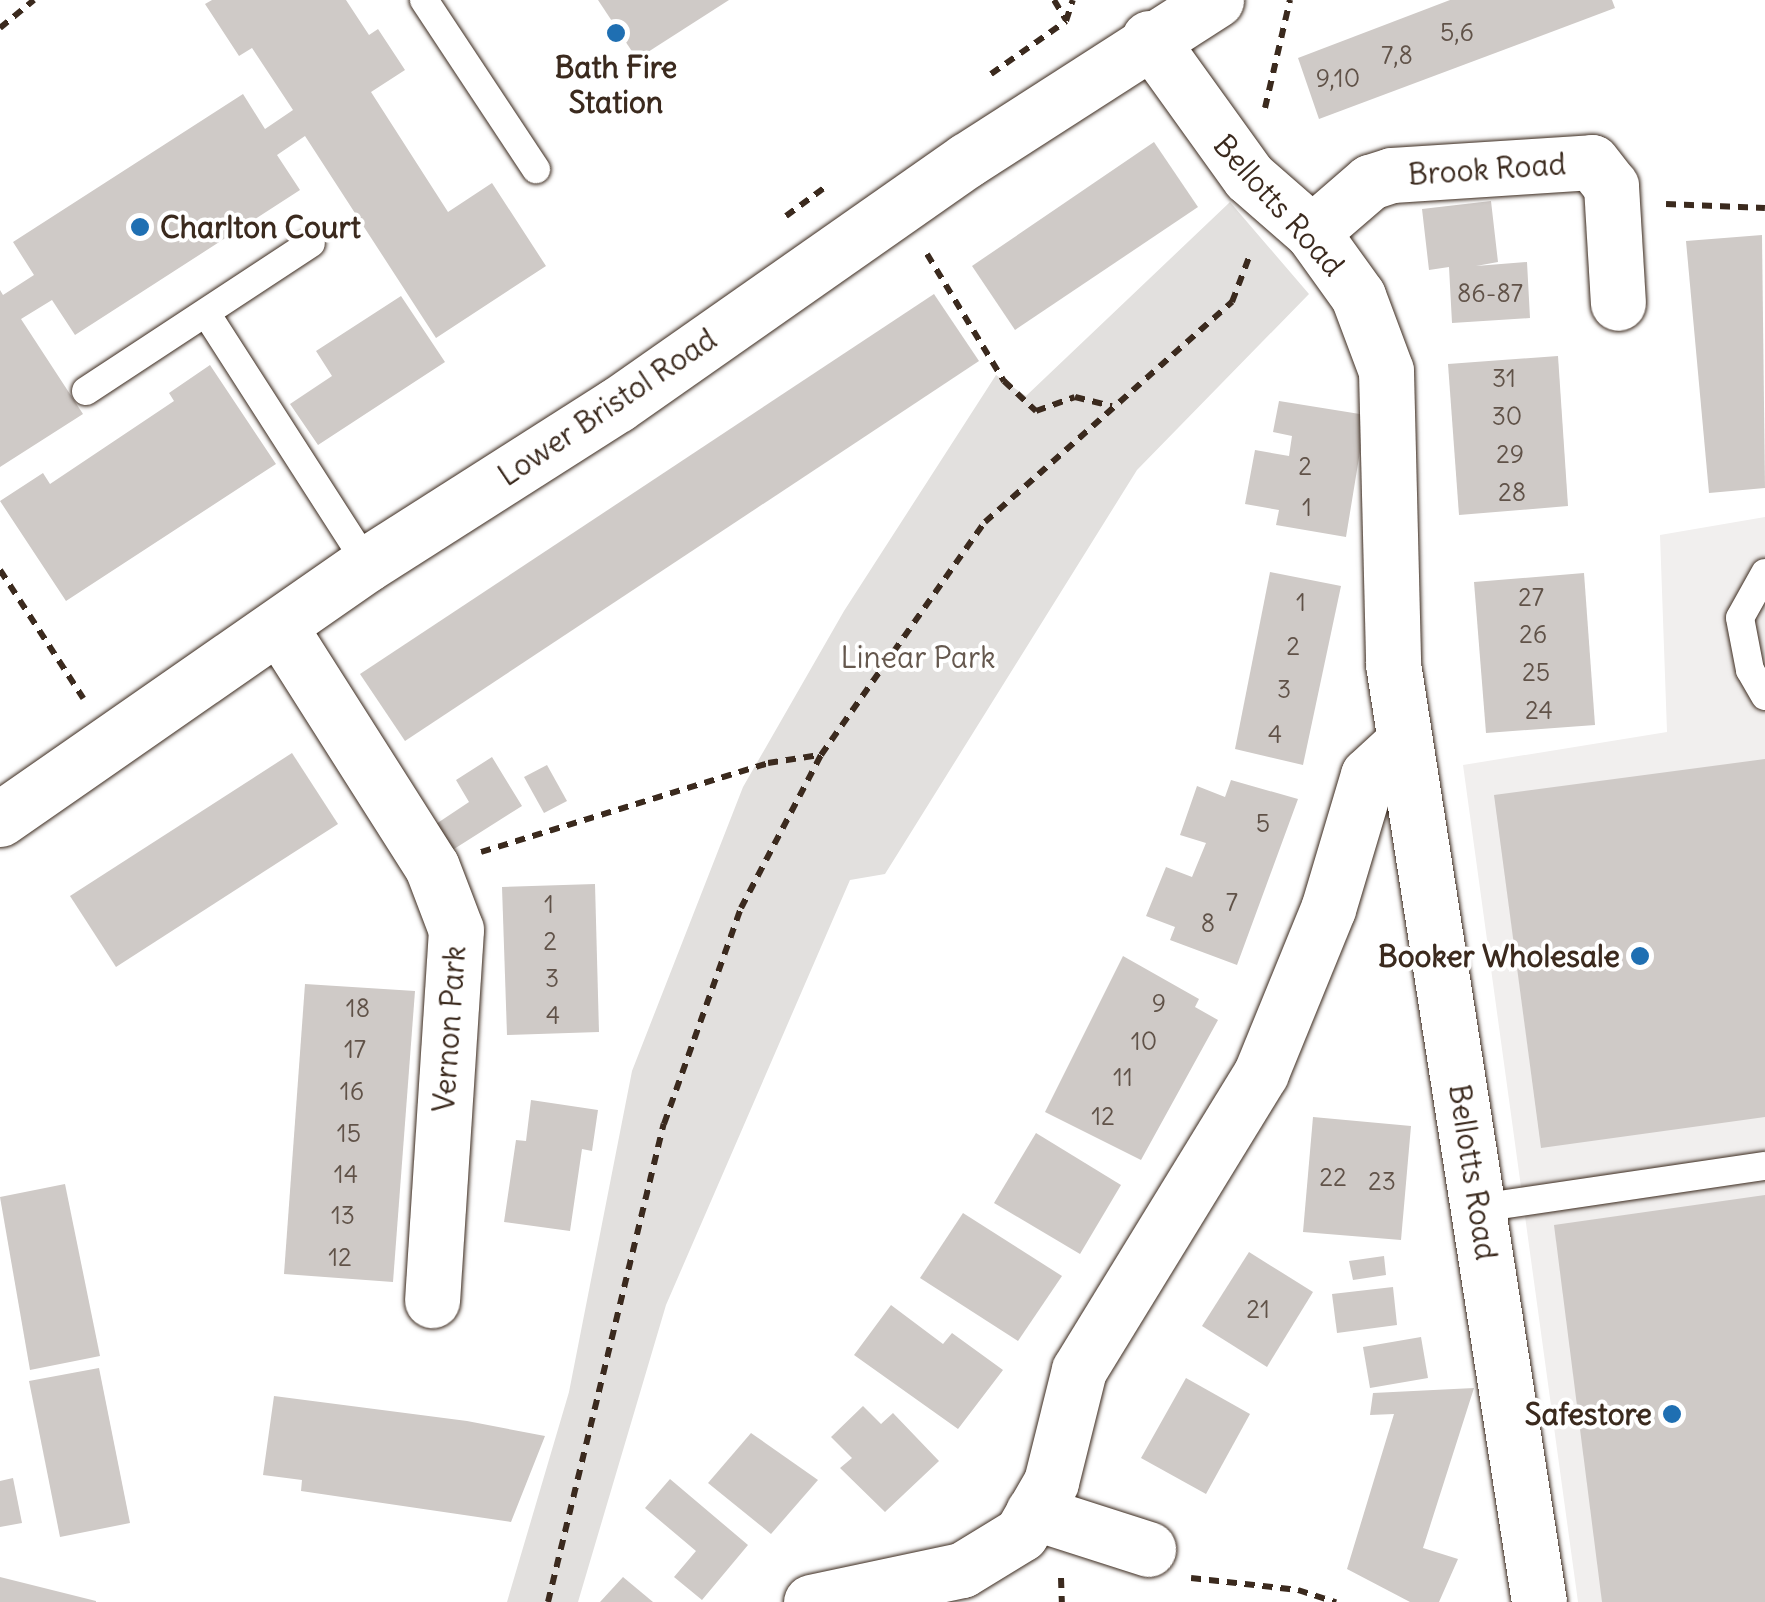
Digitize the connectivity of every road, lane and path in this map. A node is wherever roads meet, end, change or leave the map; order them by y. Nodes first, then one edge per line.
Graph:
1 (34, 0) edge
2 (424, 0) edge
3 (1054, 0) edge
4 (1290, 0) edge
5 (1175, 15) edge
6 (1066, 21) dead end
7 (0, 28) edge
8 (536, 169) dead end
9 (1260, 187) junction
10 (1613, 202) junction
11 (1765, 208) edge
12 (1312, 232) junction
13 (311, 243) dead end
14 (950, 291) dead end
15 (1618, 303) dead end
16 (206, 312) junction
17 (86, 391) dead end
18 (1114, 407) junction
19 (367, 564) junction
20 (0, 570) edge
21 (1765, 572) edge
22 (279, 626) junction
23 (1765, 696) edge
24 (111, 741) junction
25 (1404, 742) junction
26 (821, 755) junction
27 (0, 818) edge
28 (432, 867) junction
29 (1765, 1166) edge
30 (1479, 1208) junction
31 (432, 1300) dead end
32 (1034, 1512) junction
33 (1148, 1548) joint
34 (548, 1602) edge
35 (810, 1602) edge
36 (1336, 1602) edge
37 (1539, 1602) edge

1 - 7 path
2 - 8 lane
3 - 6 path
4 - 9 path
5 - 9 main road, Bellotts Road
5 - 19 main road, Lower Bristol Road
9 - 12 main road, Bellotts Road
9 - 18 path
10 - 11 path
10 - 12 main road, Brook Road
10 - 15 main road, Brook Road
12 - 25 main road, Bellotts Road
13 - 16 lane
14 - 18 path
16 - 17 lane
16 - 19 lane
18 - 26 path
19 - 22 main road, Lower Bristol Road
20 - 24 path
21 - 23 lane
22 - 24 main road, Lower Bristol Road
22 - 28 main road, Vernon Park
24 - 27 main road, Lower Bristol Road
25 - 30 main road, Bellotts Road
25 - 32 main road
26 - 28 path
26 - 34 path
28 - 31 main road, Vernon Park
29 - 30 lane
30 - 37 main road, Bellotts Road
32 - 33 main road
32 - 35 main road
33 - 36 path

